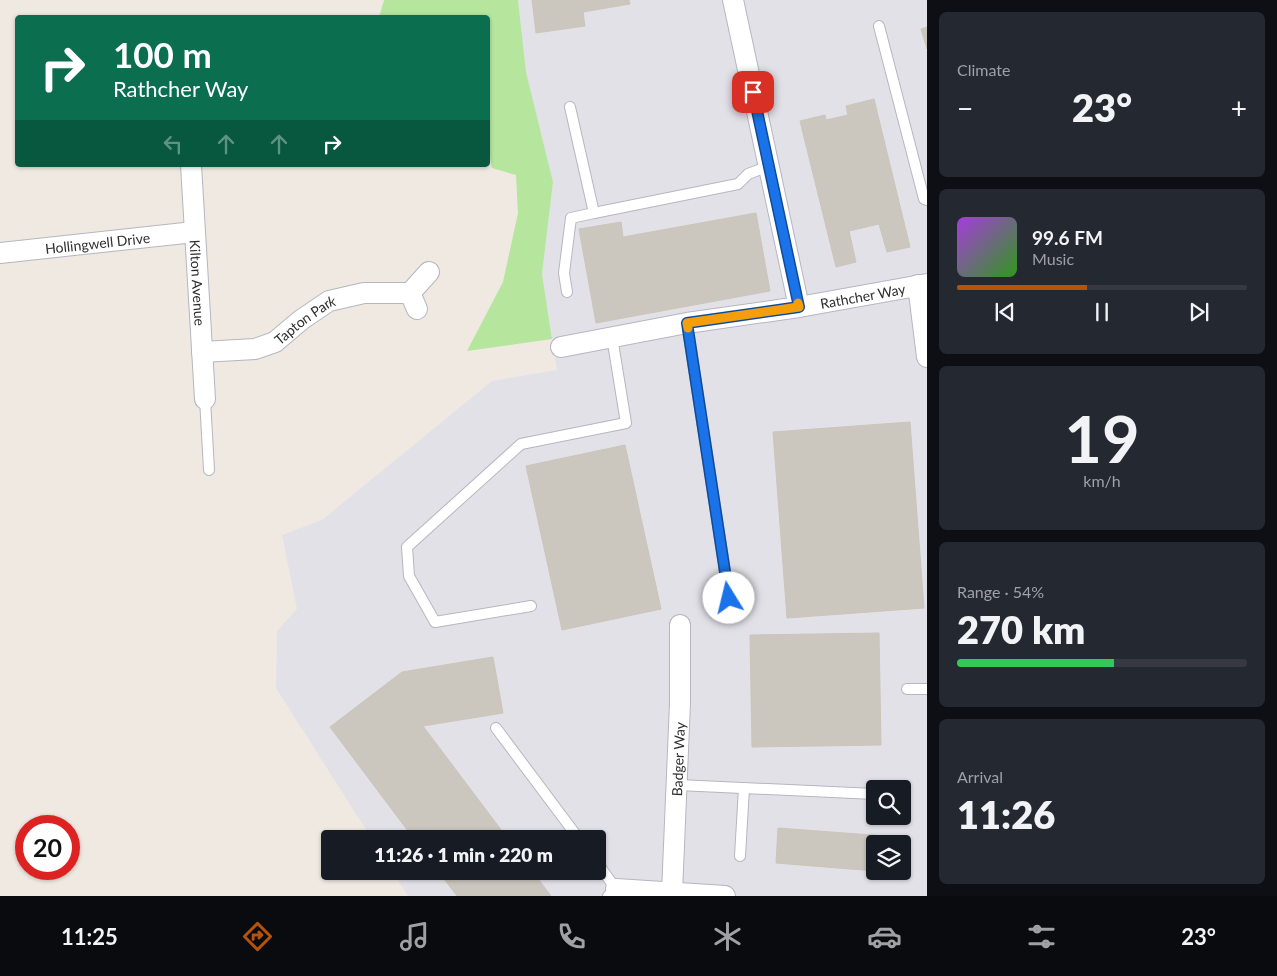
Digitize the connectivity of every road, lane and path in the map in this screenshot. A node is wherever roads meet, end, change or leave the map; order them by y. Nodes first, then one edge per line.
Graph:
1 (733, 0) edge
2 (879, 26) dead end
3 (570, 107) dead end
4 (769, 166) junction
5 (191, 167) edge
6 (927, 200) edge
7 (594, 213) junction
8 (194, 232) junction
9 (0, 253) edge
10 (429, 272) dead end
11 (923, 285) edge
12 (567, 292) dead end
13 (799, 307) junction
14 (687, 323) junction
15 (612, 338) junction
16 (561, 347) dead end
17 (926, 349) edge
18 (202, 352) junction
19 (205, 399) joint
20 (209, 470) dead end
21 (729, 598) dead end
22 (531, 606) dead end
23 (680, 625) dead end
24 (907, 689) dead end
25 (927, 689) edge
26 (496, 728) dead end
27 (678, 785) junction
28 (744, 788) junction
29 (866, 794) edge
30 (571, 830) edge
31 (740, 856) dead end
32 (606, 880) edge
33 (612, 893) edge
34 (672, 894) edge
35 (725, 896) edge

1 - 4 street
2 - 6 lane
3 - 7 lane
4 - 7 lane
4 - 13 street
5 - 8 street, Kilton Avenue
7 - 12 lane
8 - 9 street, Hollingwell Drive
8 - 18 street, Kilton Avenue
10 - 18 street, Tapton Park
11 - 13 street, Rathcher Way
11 - 17 street
13 - 14 street, Rathcher Way
14 - 15 street, Rathcher Way
14 - 21 lane
15 - 16 street, Rathcher Way
15 - 22 lane
18 - 19 street, Kilton Avenue
19 - 20 lane
23 - 27 street, Badger Way
24 - 25 lane
26 - 30 lane
27 - 28 lane
27 - 34 street, Badger Way
28 - 29 lane
28 - 31 lane
32 - 33 lane
33 - 34 street
34 - 35 street

